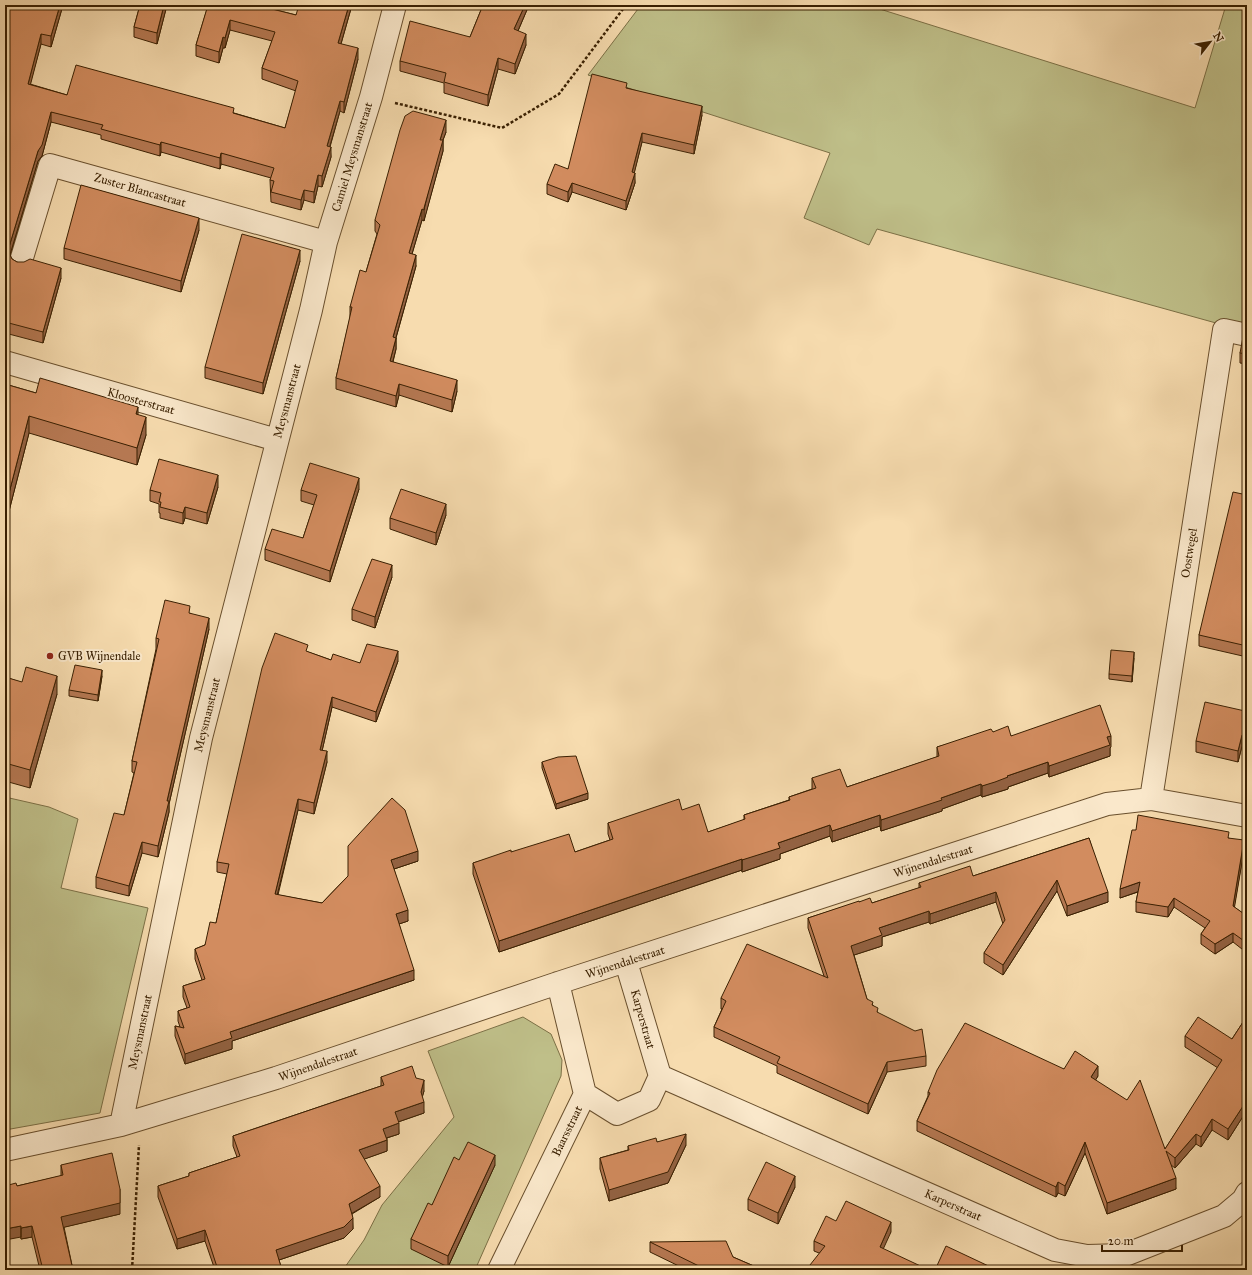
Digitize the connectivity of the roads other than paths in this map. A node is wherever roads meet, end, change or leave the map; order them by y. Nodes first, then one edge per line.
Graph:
1 (395, 5) edge
2 (326, 242) junction
3 (21, 261) edge
4 (311, 310) joint
5 (1247, 335) edge
6 (5, 362) edge
7 (277, 440) junction
8 (1151, 799) junction
9 (1247, 816) edge
10 (626, 962) junction
11 (558, 984) junction
12 (660, 1076) junction
13 (585, 1094) junction
14 (131, 1122) junction
15 (5, 1150) edge
16 (1247, 1193) edge
17 (499, 1270) edge

1 - 2 street, Camiel Meysmanstraat
2 - 3 street, Zuster Blancastraat
2 - 4 street, Camiel Meysmanstraat
4 - 7 street, Meysmanstraat
5 - 8 street, Oostwegel
6 - 7 street, Kloosterstraat
7 - 14 street, Meysmanstraat
8 - 9 street, Wijnendalestraat
8 - 10 street, Wijnendalestraat
10 - 11 street, Wijnendalestraat
10 - 12 street, Karperstraat
11 - 13 street, Baarsstraat
11 - 14 street, Wijnendalestraat
12 - 13 street
12 - 16 street, Karperstraat
13 - 17 street, Baarsstraat
14 - 15 street, Wijnendalestraat

